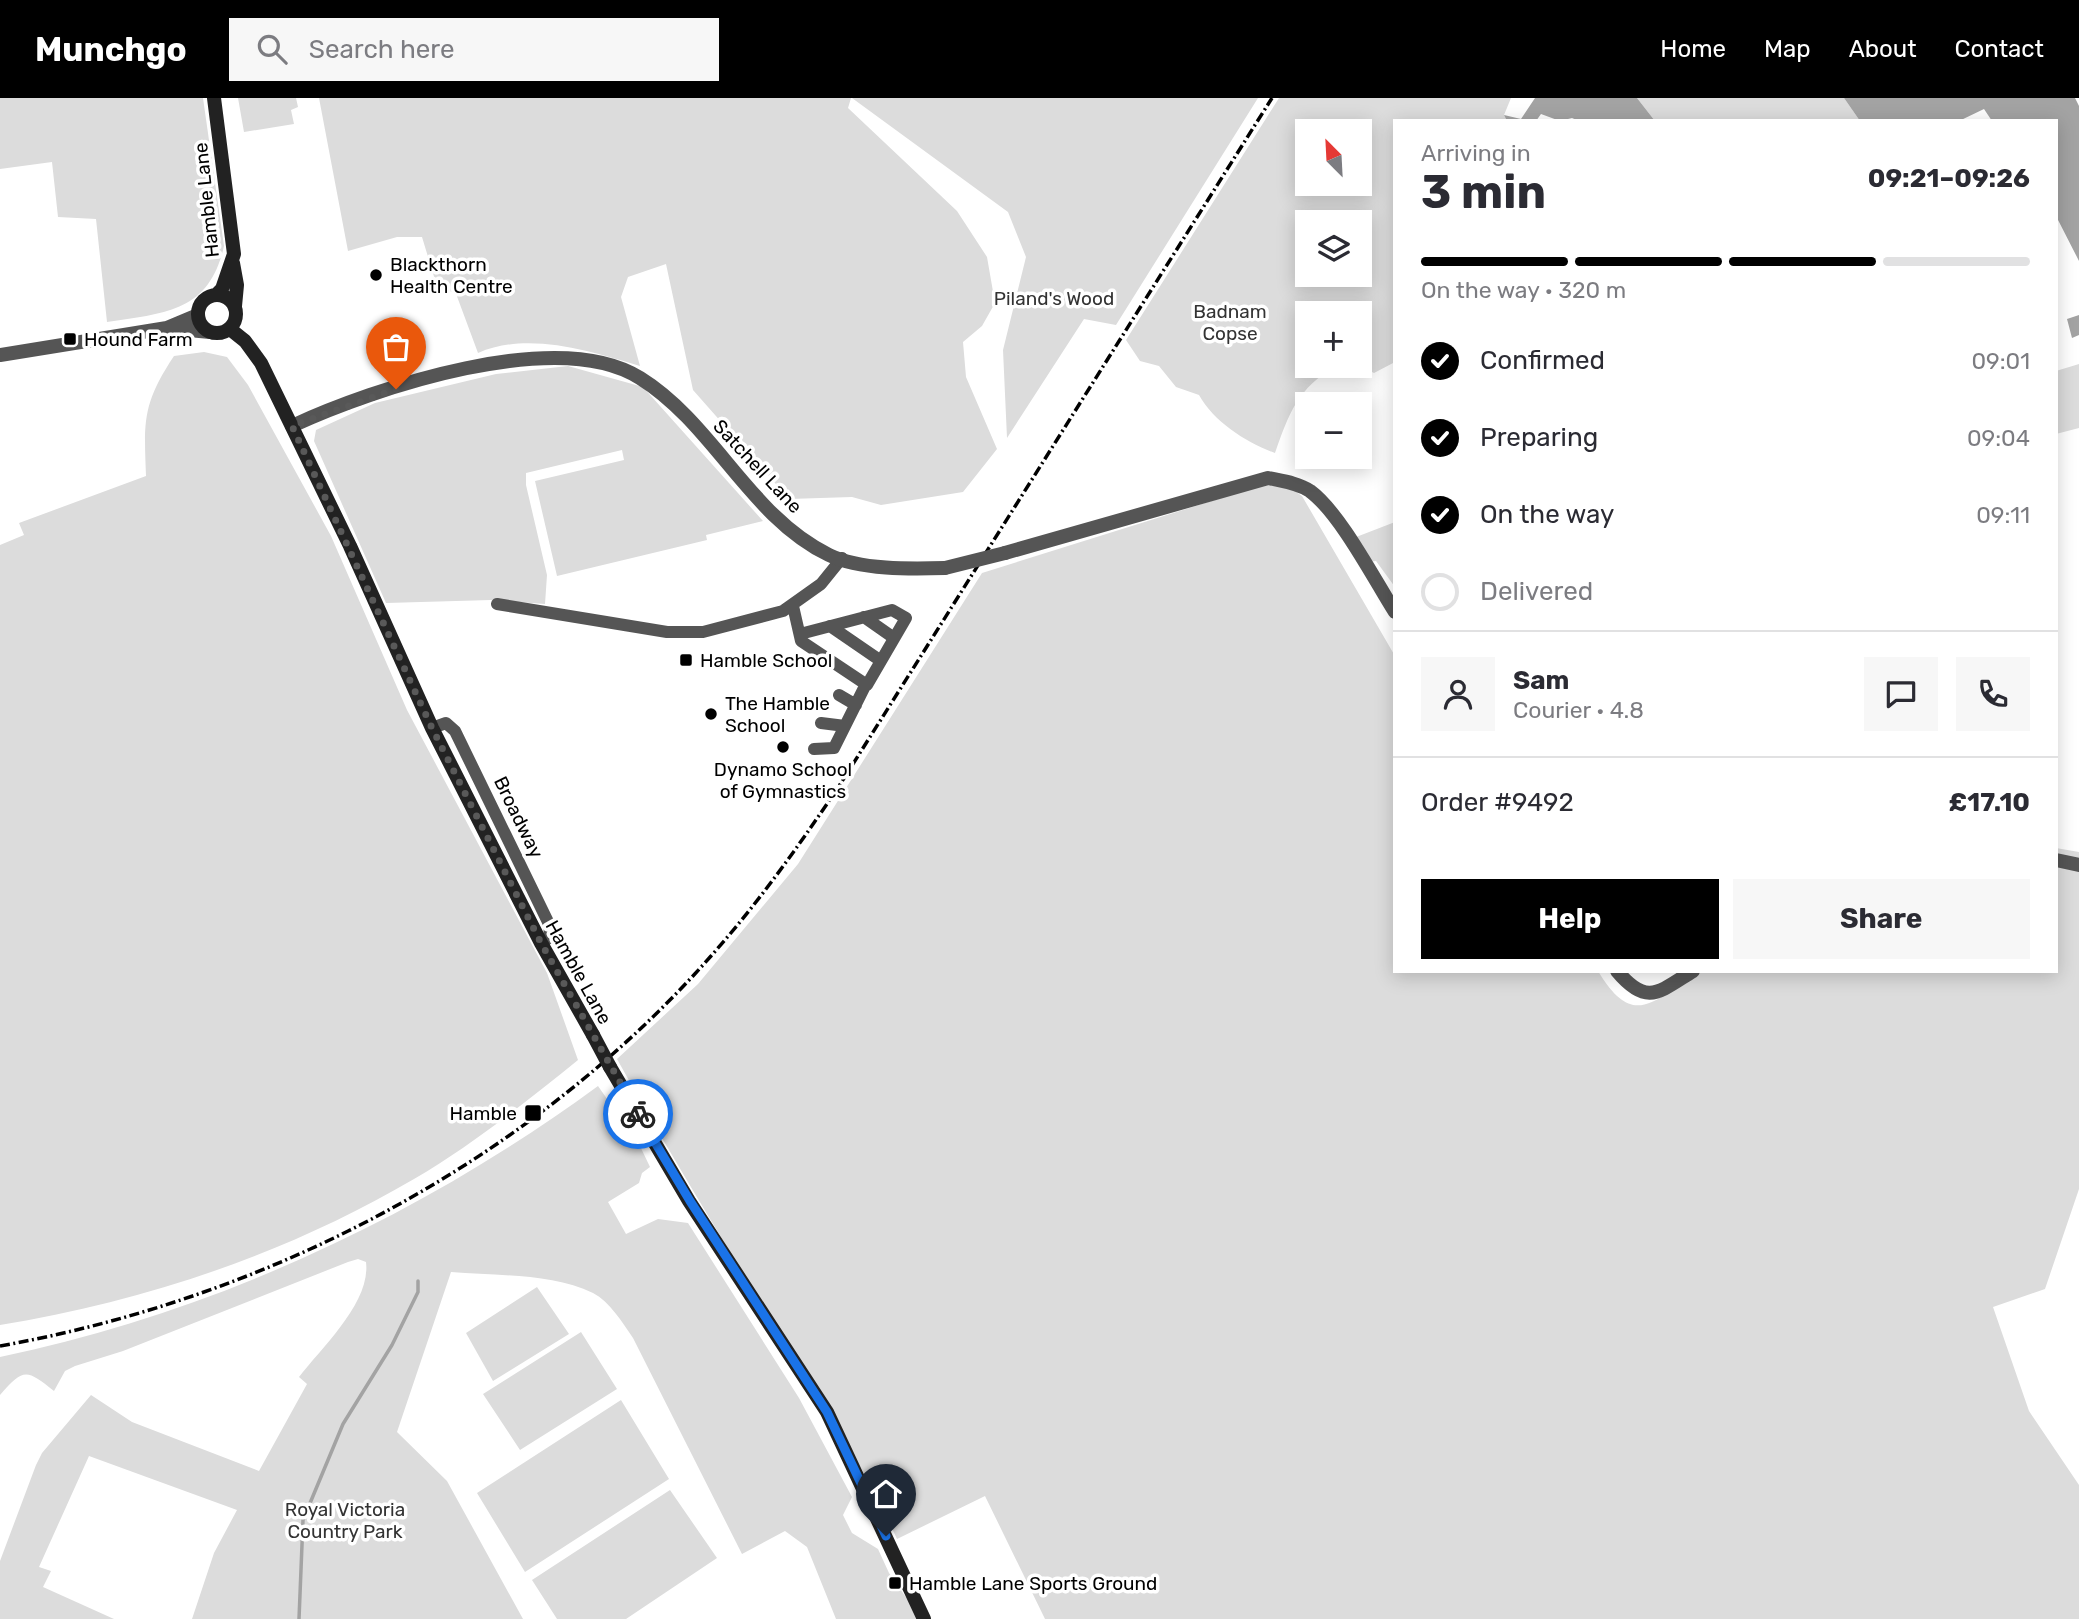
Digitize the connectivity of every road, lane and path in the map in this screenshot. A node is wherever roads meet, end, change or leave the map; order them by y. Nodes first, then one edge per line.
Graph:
1 (214, 98) edge
2 (233, 262) junction
3 (217, 294) junction
4 (235, 306) junction
5 (198, 315) junction
6 (167, 328) junction
7 (230, 329) junction
8 (210, 332) junction
9 (0, 355) edge
10 (292, 426) junction
11 (842, 558) junction
12 (497, 604) dead end
13 (793, 606) junction
14 (1393, 609) edge
15 (864, 617) junction
16 (830, 626) junction
17 (800, 634) junction
18 (894, 638) junction
19 (881, 661) junction
20 (866, 684) junction
21 (839, 695) dead end
22 (856, 705) junction
23 (821, 723) dead end
24 (845, 726) junction
25 (814, 749) dead end
26 (2058, 860) edge
27 (2079, 865) edge
28 (1618, 973) edge
29 (1690, 973) edge
30 (924, 1619) edge

1 - 2 main road, Hamble Lane
2 - 3 main road, Hamble Lane
2 - 4 main road
3 - 4 main road
3 - 5 main road
4 - 7 main road
5 - 6 street
5 - 8 main road
6 - 8 street
6 - 9 street
7 - 8 main road
7 - 10 main road, Hamble Lane
10 - 11 street, Satchell Lane
10 - 30 main road, Hamble Lane, bridge
11 - 13 street
11 - 14 street, Satchell Lane, bridge
12 - 13 street
13 - 17 street
15 - 16 street
15 - 18 street
15 - 18 street
16 - 17 street
16 - 19 street
17 - 20 street
18 - 19 street
19 - 20 street
20 - 22 street
21 - 22 street
22 - 24 street
23 - 24 street
24 - 25 street
26 - 27 street
28 - 29 street

